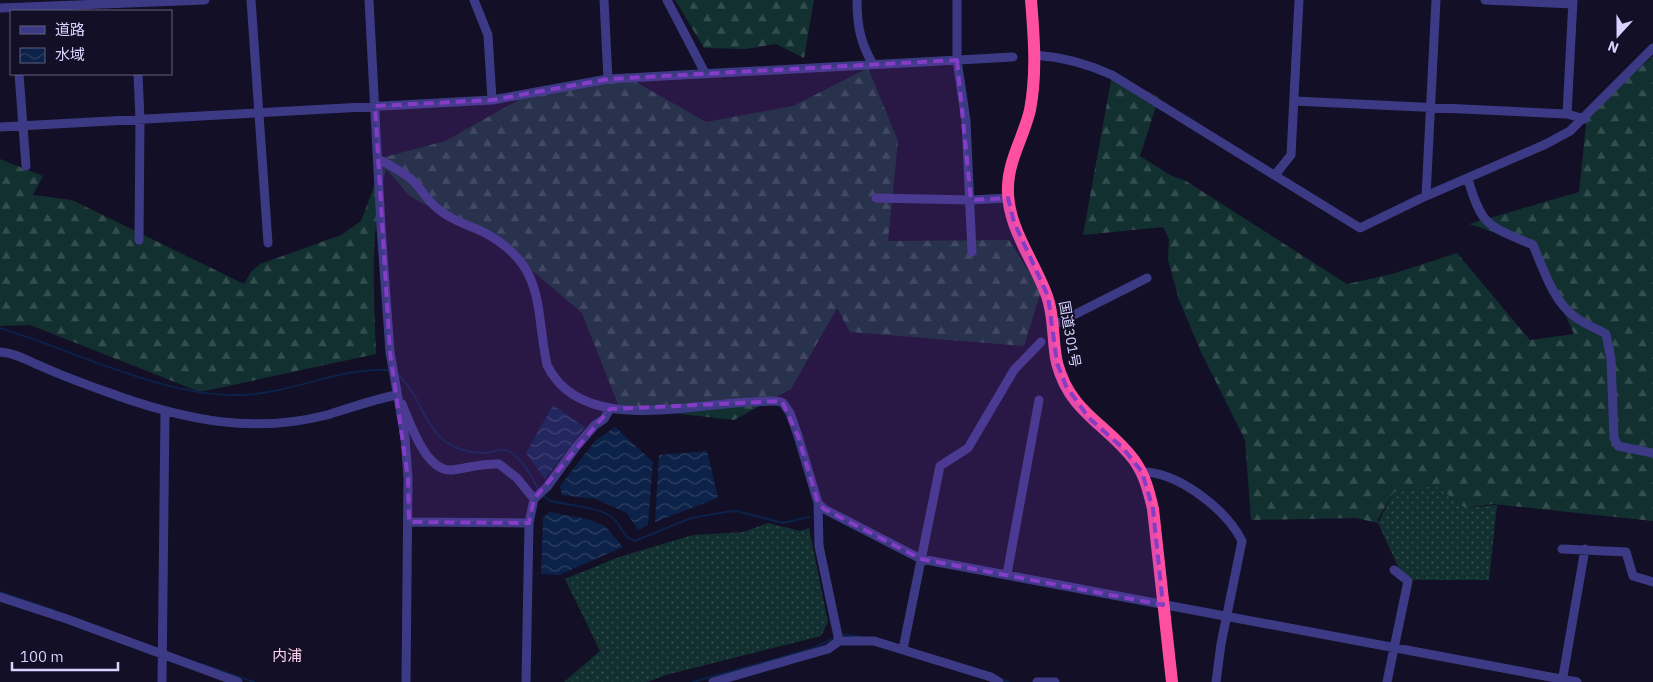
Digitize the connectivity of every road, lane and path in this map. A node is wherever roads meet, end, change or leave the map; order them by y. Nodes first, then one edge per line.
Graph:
1 (205, 0) edge
2 (251, 0) edge
3 (369, 0) edge
4 (474, 0) edge
5 (604, 0) edge
6 (667, 0) edge
7 (857, 0) edge
8 (957, 0) edge
9 (1031, 0) edge
10 (1299, 0) edge
11 (1436, 0) edge
12 (1484, 0) edge
13 (1573, 2) edge
14 (132, 5) edge
15 (18, 6) edge
16 (0, 8) edge
17 (1653, 48) edge
18 (1036, 55) junction
19 (1013, 57) dead end
20 (957, 60) junction
21 (873, 64) junction
22 (705, 73) junction
23 (19, 75) edge
24 (138, 75) edge
25 (608, 79) junction
26 (492, 100) junction
27 (1294, 101) junction
28 (375, 106) junction
29 (1431, 109) junction
30 (258, 114) junction
31 (1567, 114) junction
32 (1585, 118) junction
33 (140, 120) junction
34 (23, 126) junction
35 (0, 127) edge
36 (378, 159) junction
37 (26, 166) dead end
38 (1275, 175) junction
39 (1468, 179) junction
40 (1426, 196) junction
41 (876, 198) dead end
42 (1008, 198) junction
43 (971, 200) junction
44 (139, 240) dead end
45 (268, 243) dead end
46 (972, 252) dead end
47 (1147, 278) dead end
48 (1054, 325) junction
49 (1041, 342) dead end
50 (0, 352) edge
51 (396, 395) junction
52 (1039, 400) dead end
53 (610, 409) junction
54 (165, 412) junction
55 (1653, 453) edge
56 (1142, 472) junction
57 (534, 499) junction
58 (818, 503) junction
59 (409, 522) junction
60 (529, 523) junction
61 (1562, 549) dead end
62 (1586, 549) junction
63 (921, 559) junction
64 (1394, 570) dead end
65 (1006, 574) junction
66 (1653, 582) edge
67 (0, 597) edge
68 (1163, 605) junction
69 (1227, 616) junction
70 (839, 641) junction
71 (1395, 648) junction
72 (903, 649) junction
73 (162, 651) junction
74 (1562, 681) edge
75 (162, 682) edge
76 (238, 682) edge
77 (406, 682) edge
78 (526, 682) edge
79 (712, 682) edge
80 (999, 682) edge
81 (1037, 682) edge
82 (1055, 682) edge
83 (1172, 682) edge
84 (1216, 682) edge
85 (1387, 682) edge
86 (1577, 682) edge

1 - 14 street
2 - 30 street
3 - 28 street
4 - 26 street
5 - 25 street
6 - 22 street
7 - 21 street
8 - 20 street
9 - 18 highway, 国道301号
10 - 27 street
11 - 29 street
12 - 13 street
13 - 31 street
14 - 15 street
15 - 16 street
17 - 32 street
18 - 38 street
18 - 42 highway, 国道301号
19 - 20 street
20 - 21 street
20 - 43 street
21 - 22 street
22 - 25 street
23 - 34 street
24 - 33 street
25 - 26 street
26 - 28 street
27 - 29 street
27 - 38 street
28 - 30 street
28 - 36 street
29 - 31 street
29 - 40 street
30 - 33 street
30 - 45 street
31 - 32 street
32 - 39 street
33 - 34 street
33 - 44 street
34 - 35 street
34 - 37 street
36 - 51 street
36 - 53 street
38 - 40 street
39 - 40 street
39 - 55 street
41 - 43 street
42 - 43 street
42 - 48 highway, 国道301号
43 - 46 street
47 - 48 street
48 - 56 highway, 国道301号
49 - 63 street
50 - 54 street
51 - 54 street
51 - 57 street
51 - 59 street
52 - 65 street
53 - 57 street
53 - 58 street
54 - 73 street
56 - 68 highway, 国道301号
56 - 69 street
57 - 60 street
58 - 63 street
58 - 70 street
59 - 60 street
59 - 77 street
60 - 78 street
61 - 62 street
62 - 66 street
62 - 74 street
63 - 65 street
63 - 72 street
64 - 71 street
65 - 68 street
67 - 73 street
68 - 69 street
68 - 83 highway, 国道301号
69 - 71 street
69 - 84 street
70 - 72 street
70 - 79 street
71 - 74 street
71 - 85 street
72 - 80 street
73 - 75 street
73 - 76 street
74 - 86 street
81 - 82 street

